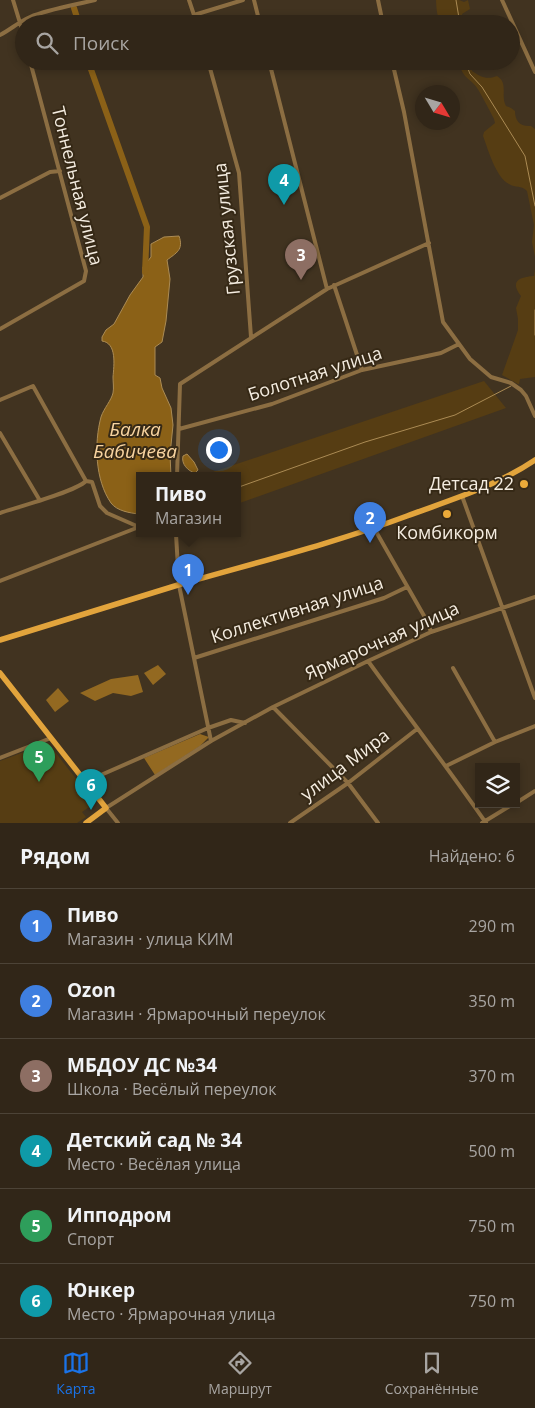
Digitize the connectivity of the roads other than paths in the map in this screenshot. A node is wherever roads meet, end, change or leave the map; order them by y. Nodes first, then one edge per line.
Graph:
1 (13, 0) edge
2 (95, 0) edge
3 (189, 0) edge
4 (243, 0) edge
5 (254, 0) edge
6 (378, 0) edge
7 (502, 0) edge
8 (17, 15) edge
9 (36, 15) edge
10 (194, 15) joint
11 (258, 15) edge
12 (381, 15) edge
13 (509, 15) edge
14 (15, 27) edge
15 (0, 35) edge
16 (520, 39) edge
17 (32, 70) edge
18 (211, 70) edge
19 (271, 70) edge
20 (394, 70) edge
21 (535, 72) edge
22 (60, 171) junction
23 (0, 198) edge
24 (430, 243) junction
25 (334, 285) junction
26 (327, 289) junction
27 (0, 328) edge
28 (251, 337) junction
29 (459, 344) junction
30 (362, 370) junction
31 (0, 400) edge
32 (535, 416) edge
33 (180, 429) junction
34 (0, 433) edge
35 (535, 460) edge
36 (177, 472) edge
37 (86, 481) junction
38 (462, 496) junction
39 (39, 499) junction
40 (0, 513) edge
41 (136, 526) edge
42 (136, 528) edge
43 (374, 528) junction
44 (176, 537) edge
45 (0, 581) edge
46 (179, 585) junction
47 (407, 587) junction
48 (535, 597) edge
49 (503, 607) junction
50 (431, 632) junction
51 (0, 640) edge
52 (194, 658) junction
53 (368, 661) junction
54 (453, 668) dead end
55 (0, 673) edge
56 (535, 698) edge
57 (273, 707) junction
58 (245, 722) junction
59 (535, 726) edge
60 (208, 728) junction
61 (417, 729) junction
62 (51, 738) junction
63 (211, 741) junction
64 (495, 742) junction
65 (0, 758) edge
66 (446, 766) junction
67 (85, 782) junction
68 (348, 783) junction
69 (535, 791) edge
70 (520, 800) edge
71 (106, 808) junction
72 (507, 808) edge
73 (484, 822) edge
74 (86, 823) edge
75 (118, 823) edge
76 (290, 823) edge
77 (378, 823) edge

1 - 8 street
2 - 9 street
3 - 10 street
4 - 10 street
5 - 11 street
6 - 12 street
7 - 13 street
14 - 15 street
16 - 21 street
17 - 22 street, Тоннельная улица
18 - 28 street, Грузская улица
19 - 26 street
20 - 24 street
22 - 23 street
22 - 27 street, Тоннельная улица
24 - 25 street
24 - 29 street
25 - 26 street
25 - 30 street
26 - 28 street
28 - 33 street
29 - 30 street, Болотная улица
29 - 32 street
30 - 33 street, Болотная улица
31 - 37 street
33 - 36 street
34 - 39 street
35 - 38 main road
37 - 39 street
37 - 41 street
38 - 43 main road
38 - 49 street
39 - 40 street
42 - 45 street
43 - 46 main road
43 - 47 street
44 - 46 street
46 - 51 main road
46 - 52 street
47 - 50 street
47 - 52 street, Коллективная улица
48 - 49 street, Ярмарочная улица
49 - 50 street, Ярмарочная улица
49 - 56 street
50 - 53 street, Ярмарочная улица
52 - 60 street
53 - 57 street, Ярмарочная улица
53 - 61 street
54 - 64 street
55 - 62 main road
57 - 58 street, Ярмарочная улица
57 - 68 street
58 - 60 street, Ярмарочная улица
58 - 63 street, Ярмарочная улица
59 - 64 street
60 - 63 street
60 - 67 street, Ярмарочная улица
61 - 66 street
61 - 68 street, улица Мира
62 - 65 street
62 - 67 main road
63 - 71 street, Ярмарочная улица
64 - 66 street
66 - 73 street
67 - 71 main road
68 - 76 street, улица Мира
68 - 77 street
69 - 70 street
71 - 74 main road, Ярмарочная улица
71 - 75 street
72 - 73 street

